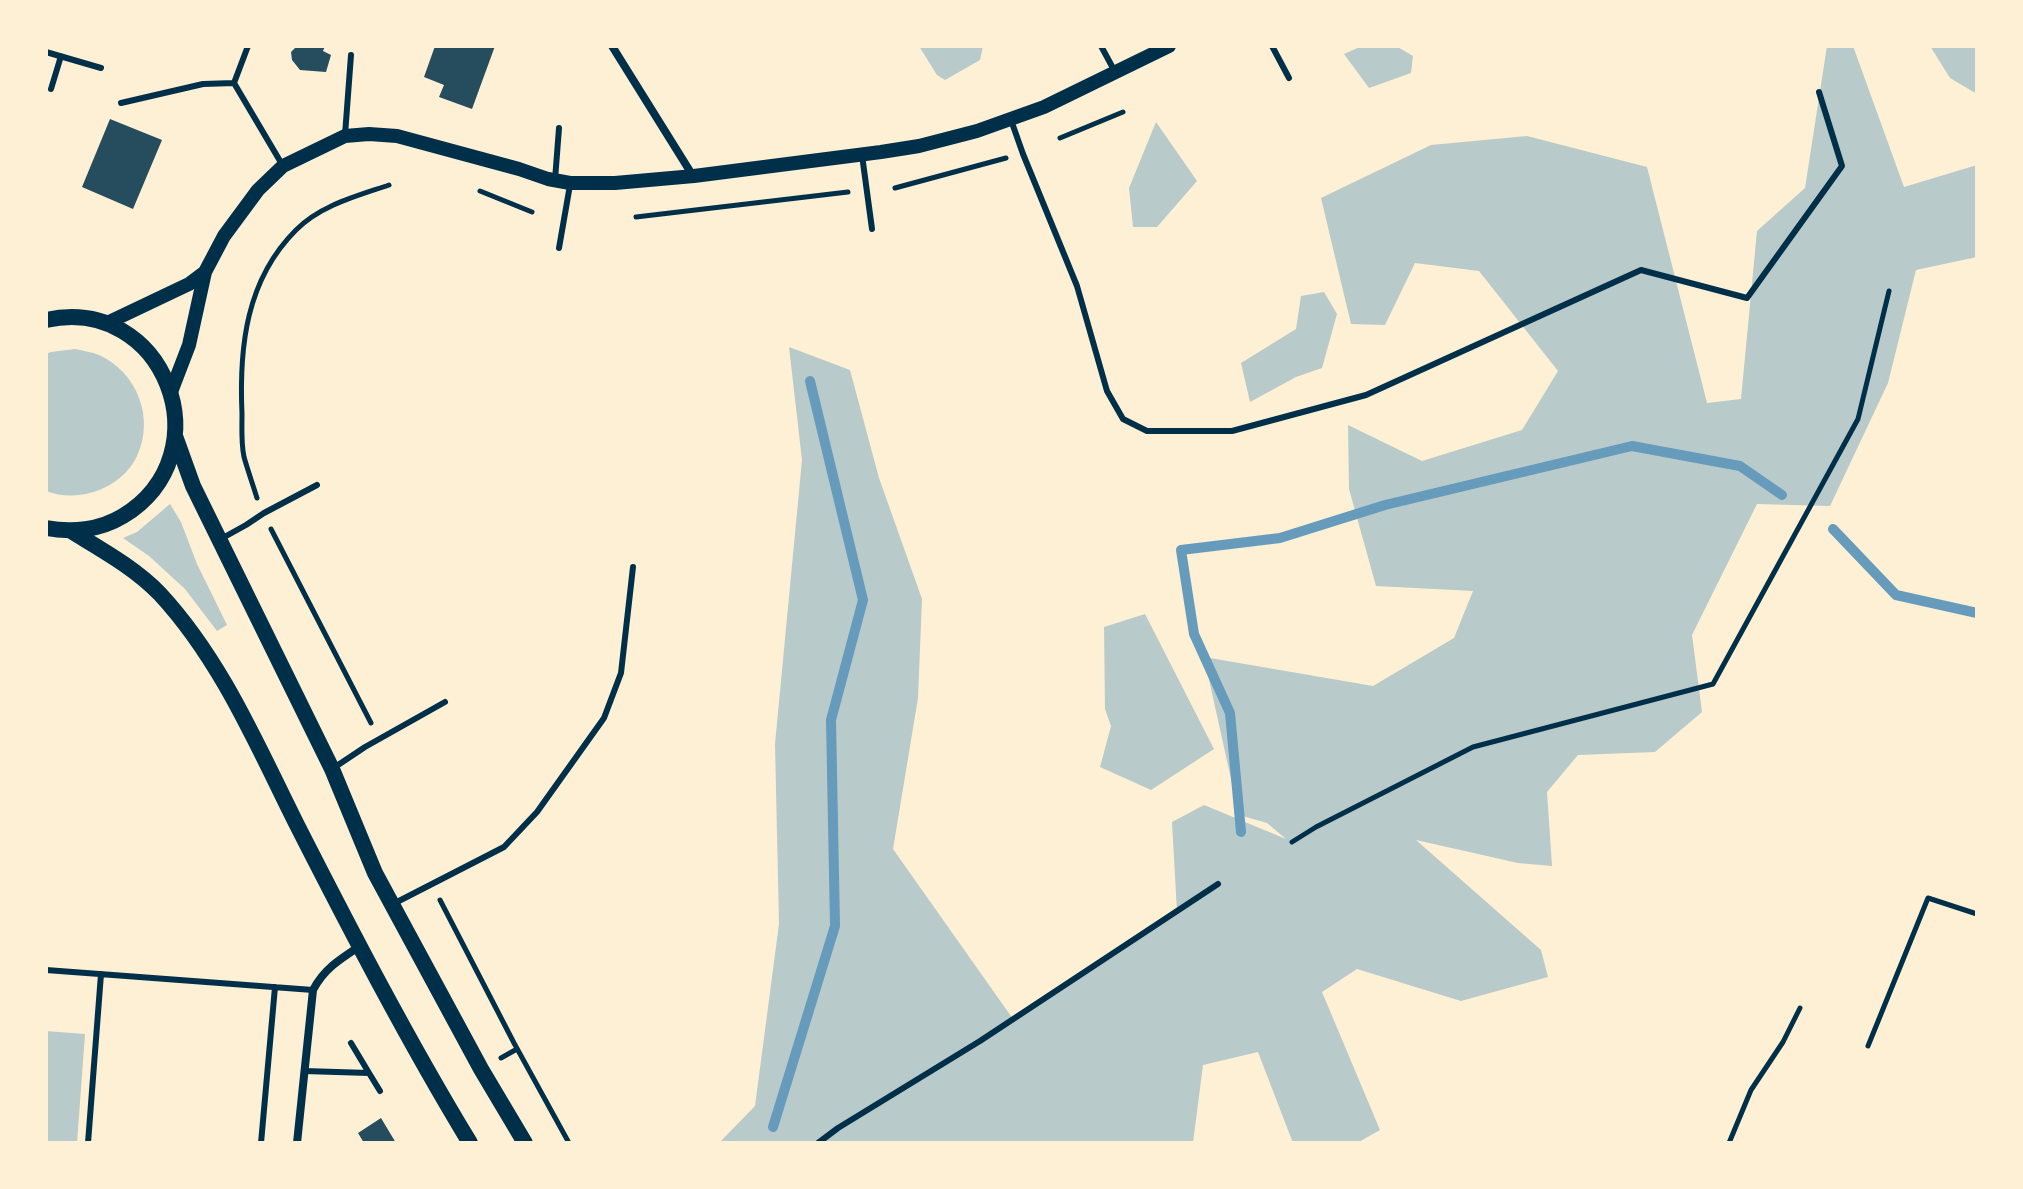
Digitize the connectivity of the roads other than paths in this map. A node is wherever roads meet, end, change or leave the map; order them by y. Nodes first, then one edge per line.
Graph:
1 (248, 46) edge
2 (612, 46) edge
3 (1101, 46) edge
4 (1169, 46) edge
5 (1272, 46) edge
6 (46, 52) edge
7 (351, 55) dead end
8 (61, 56) junction
9 (101, 68) dead end
10 (1116, 73) junction
11 (1289, 78) dead end
12 (234, 83) junction
13 (51, 89) dead end
14 (1819, 92) dead end
15 (121, 103) dead end
16 (1011, 120) junction
17 (559, 128) dead end
18 (345, 136) junction
19 (862, 155) junction
20 (283, 166) junction
21 (694, 176) junction
22 (555, 180) junction
23 (570, 183) junction
24 (872, 229) dead end
25 (559, 248) dead end
26 (205, 272) junction
27 (47, 318) edge
28 (107, 323) junction
29 (171, 392) junction
30 (175, 436) junction
31 (317, 485) dead end
32 (46, 528) edge
33 (71, 531) junction
34 (219, 540) junction
35 (633, 567) dead end
36 (445, 702) dead end
37 (332, 769) junction
38 (1218, 884) dead end
39 (391, 904) junction
40 (360, 946) junction
41 (46, 970) edge
42 (101, 974) junction
43 (275, 987) junction
44 (313, 990) junction
45 (351, 1043) dead end
46 (304, 1071) junction
47 (369, 1073) junction
48 (380, 1091) dead end
49 (88, 1143) edge
50 (261, 1143) edge
51 (297, 1143) edge
52 (470, 1143) edge
53 (525, 1143) edge
54 (818, 1143) edge

1 - 12 lane
2 - 21 street
3 - 10 lane
4 - 10 street
5 - 11 lane
6 - 8 lane
7 - 18 lane
8 - 9 lane
8 - 13 lane
10 - 16 street
12 - 15 lane
12 - 20 lane
14 - 16 lane
16 - 19 street
17 - 22 lane
18 - 20 street
18 - 22 street
19 - 21 street
19 - 24 lane
20 - 26 street
21 - 23 street
22 - 23 street
23 - 25 lane
26 - 28 street
26 - 29 street
27 - 28 main road
28 - 29 main road
29 - 30 main road
30 - 33 main road
30 - 34 main road
31 - 34 lane
32 - 33 main road
33 - 40 main road
34 - 37 main road
35 - 39 lane
36 - 37 lane
37 - 39 main road
38 - 54 lane
39 - 53 main road
40 - 44 street
40 - 52 main road
41 - 42 lane
42 - 43 lane
42 - 49 lane
43 - 44 lane
43 - 50 lane
44 - 46 street
45 - 47 lane
46 - 47 lane
46 - 51 street
47 - 48 lane

